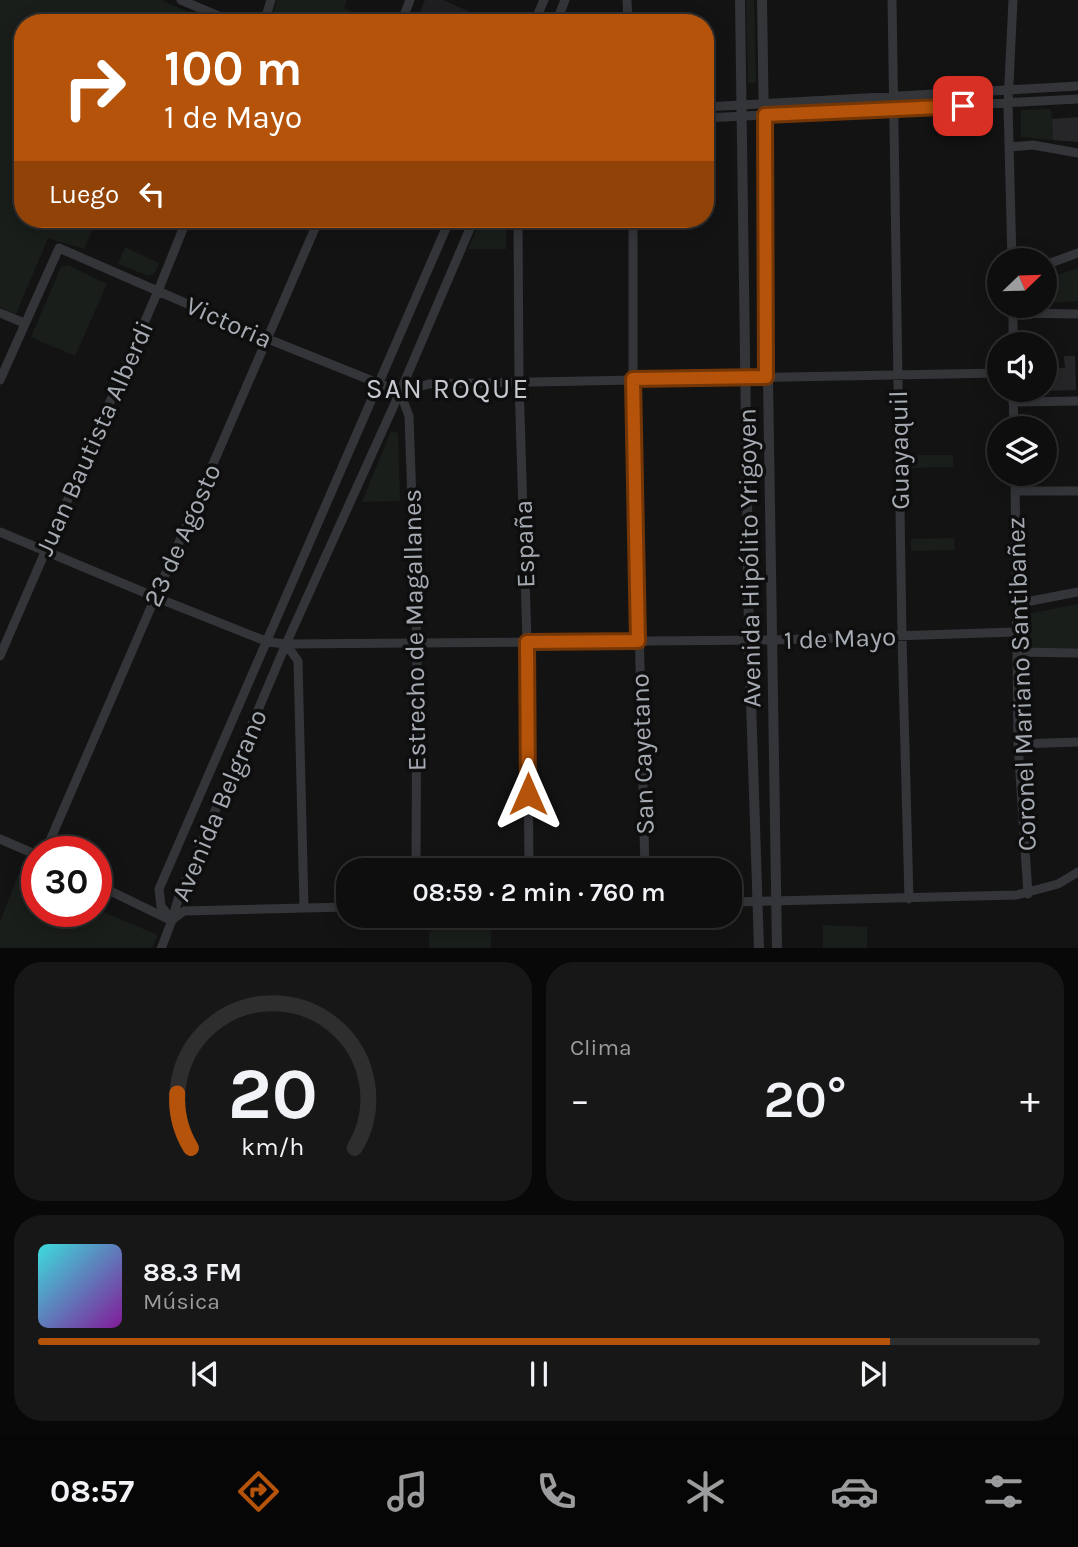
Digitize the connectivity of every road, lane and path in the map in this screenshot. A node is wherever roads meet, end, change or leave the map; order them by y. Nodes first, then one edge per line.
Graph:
1 (181, 0) edge
2 (740, 0) edge
3 (762, 0) edge
4 (892, 0) edge
5 (1013, 0) edge
6 (214, 14) edge
7 (1078, 86) edge
8 (1009, 90) junction
9 (894, 96) junction
10 (1078, 99) edge
11 (1008, 104) junction
12 (714, 108) edge
13 (741, 110) junction
14 (764, 110) junction
15 (895, 110) junction
16 (714, 116) edge
17 (1009, 147) junction
18 (1078, 153) edge
19 (183, 228) edge
20 (315, 228) edge
21 (446, 228) edge
22 (470, 228) edge
23 (518, 228) edge
24 (633, 228) edge
25 (1012, 248) edge
26 (1078, 253) edge
27 (1057, 261) edge
28 (158, 291) junction
29 (0, 313) edge
30 (1057, 313) edge
31 (1078, 314) edge
32 (24, 323) junction
33 (268, 339) junction
34 (987, 373) edge
35 (746, 377) junction
36 (766, 377) junction
37 (898, 377) junction
38 (633, 379) junction
39 (0, 380) edge
40 (519, 382) junction
41 (378, 385) junction
42 (400, 392) junction
43 (1057, 401) edge
44 (1078, 401) edge
45 (1013, 402) edge
46 (1014, 416) edge
47 (1016, 486) edge
48 (1016, 491) junction
49 (1078, 491) edge
50 (0, 532) edge
51 (44, 551) junction
52 (1078, 592) edge
53 (155, 597) junction
54 (1015, 604) junction
55 (1016, 632) junction
56 (902, 636) junction
57 (749, 639) junction
58 (771, 640) junction
59 (638, 641) junction
60 (268, 642) junction
61 (527, 642) junction
62 (286, 644) junction
63 (417, 645) junction
64 (1017, 652) junction
65 (1078, 653) edge
66 (0, 656) edge
67 (1078, 742) edge
68 (1018, 744) junction
69 (52, 836) edge
70 (0, 839) edge
71 (21, 848) edge
72 (416, 858) edge
73 (529, 858) edge
74 (645, 858) edge
75 (1078, 872) edge
76 (112, 892) edge
77 (1028, 894) junction
78 (909, 899) junction
79 (742, 902) edge
80 (757, 902) junction
81 (776, 902) junction
82 (336, 907) edge
83 (304, 908) junction
84 (172, 920) junction
85 (160, 948) edge
86 (759, 948) edge
87 (777, 948) edge

1 - 6 street
2 - 13 street, Avenida Hipólito Yrigoyen
3 - 14 street, Avenida Hipólito Yrigoyen
4 - 9 street, Guayaquil
5 - 8 street
7 - 8 street
8 - 9 street
8 - 11 street
9 - 14 street
9 - 15 street, Guayaquil
10 - 11 street
11 - 15 street
11 - 17 street
12 - 13 street
13 - 14 street
13 - 16 street
13 - 35 street, Avenida Hipólito Yrigoyen
14 - 15 street
14 - 36 street, Avenida Hipólito Yrigoyen
15 - 37 street, Guayaquil
17 - 18 street
17 - 25 street
19 - 28 street, Juan Bautista Alberdi
20 - 33 street, 23 de Agosto
21 - 41 street, Avenida Belgrano
22 - 42 street, Avenida Belgrano
23 - 40 street, España
24 - 38 street, San Cayetano
26 - 27 street
28 - 32 street, Victoria
28 - 33 street, Victoria
28 - 51 street, Juan Bautista Alberdi
29 - 32 street
30 - 31 street
32 - 39 street
33 - 41 street, Victoria
33 - 53 street, 23 de Agosto
34 - 37 street
35 - 36 street
35 - 38 street
35 - 57 street, Avenida Hipólito Yrigoyen
36 - 37 street
36 - 58 street, Avenida Hipólito Yrigoyen
37 - 56 street, Guayaquil
38 - 40 street
38 - 59 street, San Cayetano
40 - 42 street
40 - 61 street, España
41 - 42 street, Victoria
41 - 60 street, Avenida Belgrano
42 - 62 street, Avenida Belgrano
42 - 63 street, Estrecho de Magallanes
43 - 44 street
45 - 46 street
47 - 48 street, Coronel Mariano Santibañez
48 - 49 street
48 - 54 street, Coronel Mariano Santibañez
50 - 51 street, 1 de Mayo
51 - 53 street, 1 de Mayo
51 - 66 street, Juan Bautista Alberdi
52 - 54 street
53 - 60 street, 1 de Mayo
53 - 69 street, 23 de Agosto
54 - 55 street, Coronel Mariano Santibañez
55 - 56 street, 1 de Mayo
55 - 64 street, Coronel Mariano Santibañez
56 - 58 street, 1 de Mayo
56 - 78 street, Guayaquil
57 - 58 street, 1 de Mayo
57 - 59 street, 1 de Mayo
57 - 80 street, Avenida Hipólito Yrigoyen
58 - 81 street, Avenida Hipólito Yrigoyen
59 - 61 street, 1 de Mayo
59 - 74 street, San Cayetano
60 - 62 street, 1 de Mayo
60 - 84 street, Avenida Belgrano
61 - 63 street, 1 de Mayo
61 - 73 street, España
62 - 63 street, 1 de Mayo
62 - 83 street
62 - 84 street, Avenida Belgrano
63 - 72 street, Estrecho de Magallanes
64 - 65 street
64 - 68 street, Coronel Mariano Santibañez
67 - 68 street
68 - 77 street, Coronel Mariano Santibañez
70 - 71 street
75 - 77 street
76 - 84 street
77 - 78 street
78 - 81 street
79 - 80 street
80 - 81 street
80 - 86 street, Avenida Hipólito Yrigoyen
81 - 87 street, Avenida Hipólito Yrigoyen
82 - 83 street
83 - 84 street
84 - 85 street

